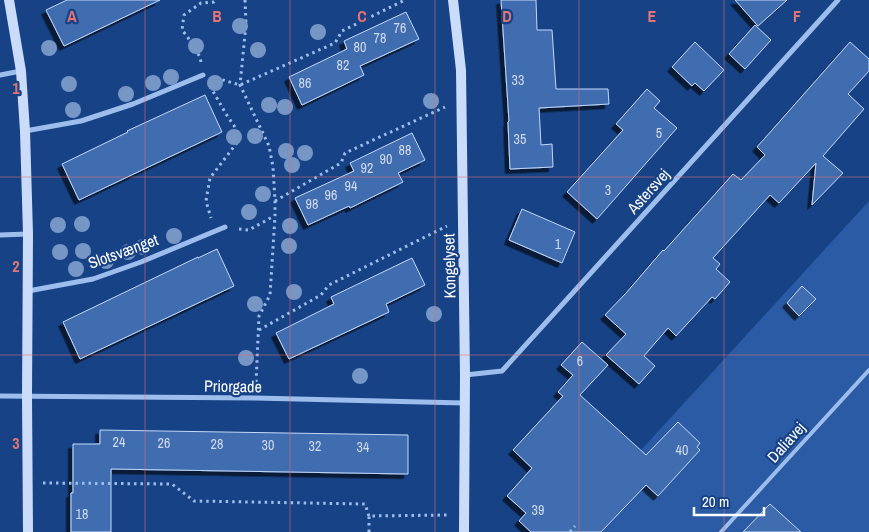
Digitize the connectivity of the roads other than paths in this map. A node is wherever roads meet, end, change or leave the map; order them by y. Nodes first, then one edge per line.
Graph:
1 (9, 0) edge
2 (453, 0) edge
3 (838, 0) edge
4 (21, 71) junction
5 (0, 75) edge
6 (203, 75) road end
7 (25, 131) junction
8 (224, 227) road end
9 (28, 234) junction
10 (0, 236) edge
11 (28, 291) junction
12 (869, 370) edge
13 (465, 375) junction
14 (0, 396) edge
15 (27, 396) junction
16 (465, 403) junction
17 (28, 532) edge
18 (464, 532) edge
19 (721, 532) edge

1 - 4 street
2 - 13 street, Kongelyset
3 - 13 street, Astersvej
4 - 5 street
4 - 7 street
6 - 7 street
7 - 9 street
8 - 11 street, Slotsvænget
9 - 10 street
9 - 11 street
11 - 15 street
12 - 19 lane, Daliavej
13 - 16 street, Kongelyset
14 - 15 street, Priorgade
15 - 16 street, Priorgade
15 - 17 street
16 - 18 street, Kongelyset

